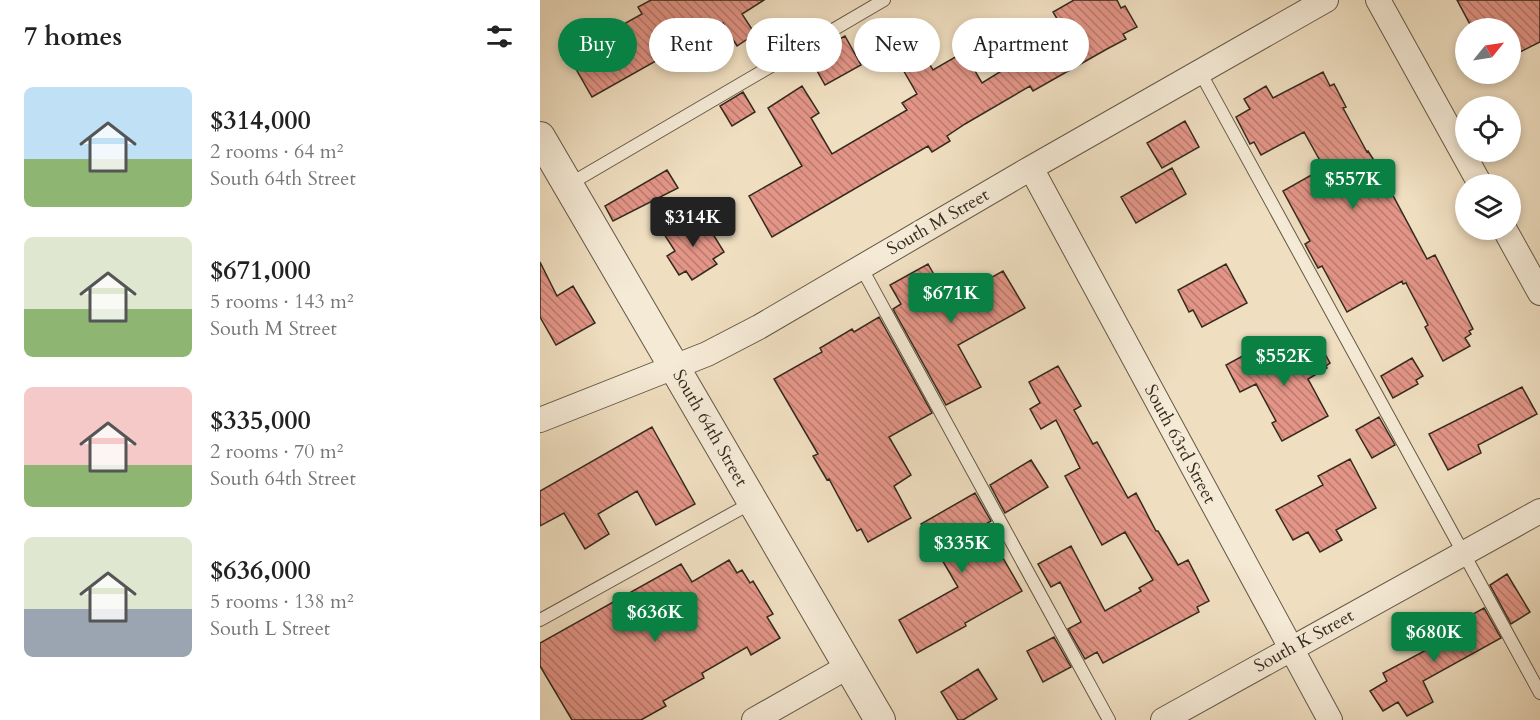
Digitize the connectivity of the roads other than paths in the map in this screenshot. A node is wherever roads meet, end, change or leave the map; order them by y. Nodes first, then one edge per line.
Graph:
1 (884, 0) edge
2 (1326, 0) edge
3 (1378, 0) edge
4 (1200, 72) junction
5 (543, 149) edge
6 (1031, 168) junction
7 (1474, 174) edge
8 (568, 185) junction
9 (1511, 240) edge
10 (861, 267) junction
11 (1540, 293) edge
12 (674, 367) junction
13 (540, 420) edge
14 (753, 502) junction
15 (1540, 511) edge
16 (1464, 554) junction
17 (540, 620) edge
18 (1290, 649) junction
19 (849, 666) junction
20 (1540, 693) edge
21 (754, 720) edge
22 (880, 720) edge
23 (1109, 720) edge
24 (1163, 720) edge
25 (1330, 720) edge

1 - 8 lane
2 - 4 street, South M Street
3 - 7 street
4 - 6 street, South M Street
4 - 16 lane
5 - 8 street, South 64th Street
6 - 10 street, South M Street
6 - 18 street, South 63rd Street
8 - 12 street, South 64th Street
9 - 11 street
10 - 12 street, South M Street
10 - 23 lane
12 - 13 street, South M Street
12 - 14 street, South 64th Street
14 - 17 lane
14 - 19 street, South 64th Street
15 - 16 street, South K Street
16 - 18 street, South K Street
16 - 20 lane
18 - 24 street, South K Street
18 - 25 street, South 63rd Street
19 - 21 street
19 - 22 street, South 64th Street

